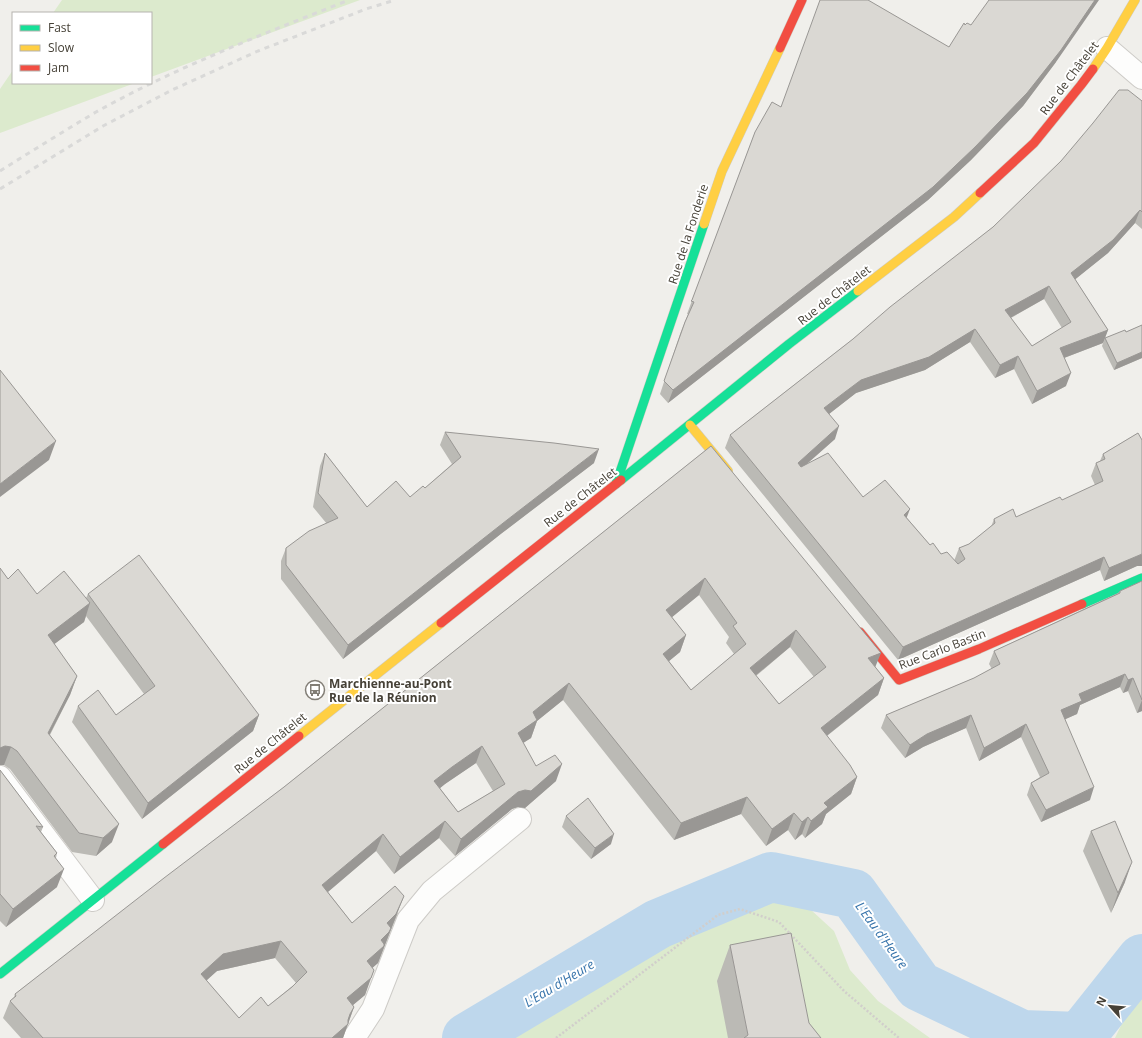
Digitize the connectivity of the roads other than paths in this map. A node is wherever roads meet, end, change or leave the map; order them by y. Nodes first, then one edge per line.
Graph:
1 (802, 0) edge
2 (1135, 0) edge
3 (1107, 48) junction
4 (1142, 78) edge
5 (690, 425) junction
6 (734, 478) edge
7 (616, 484) junction
8 (1142, 578) edge
9 (854, 625) edge
10 (0, 777) edge
11 (520, 819) dead end
12 (93, 900) junction
13 (0, 974) edge
14 (354, 1038) edge

1 - 7 main road, Rue de la Fonderie
2 - 3 main road, Rue de Châtelet
3 - 4 street
3 - 5 main road, Rue de Châtelet
5 - 6 main road
5 - 7 main road, Rue de Châtelet
7 - 12 main road, Rue de Châtelet
8 - 9 main road, Rue Carlo Bastin
10 - 12 street
11 - 14 street
12 - 13 main road, Rue de Châtelet

